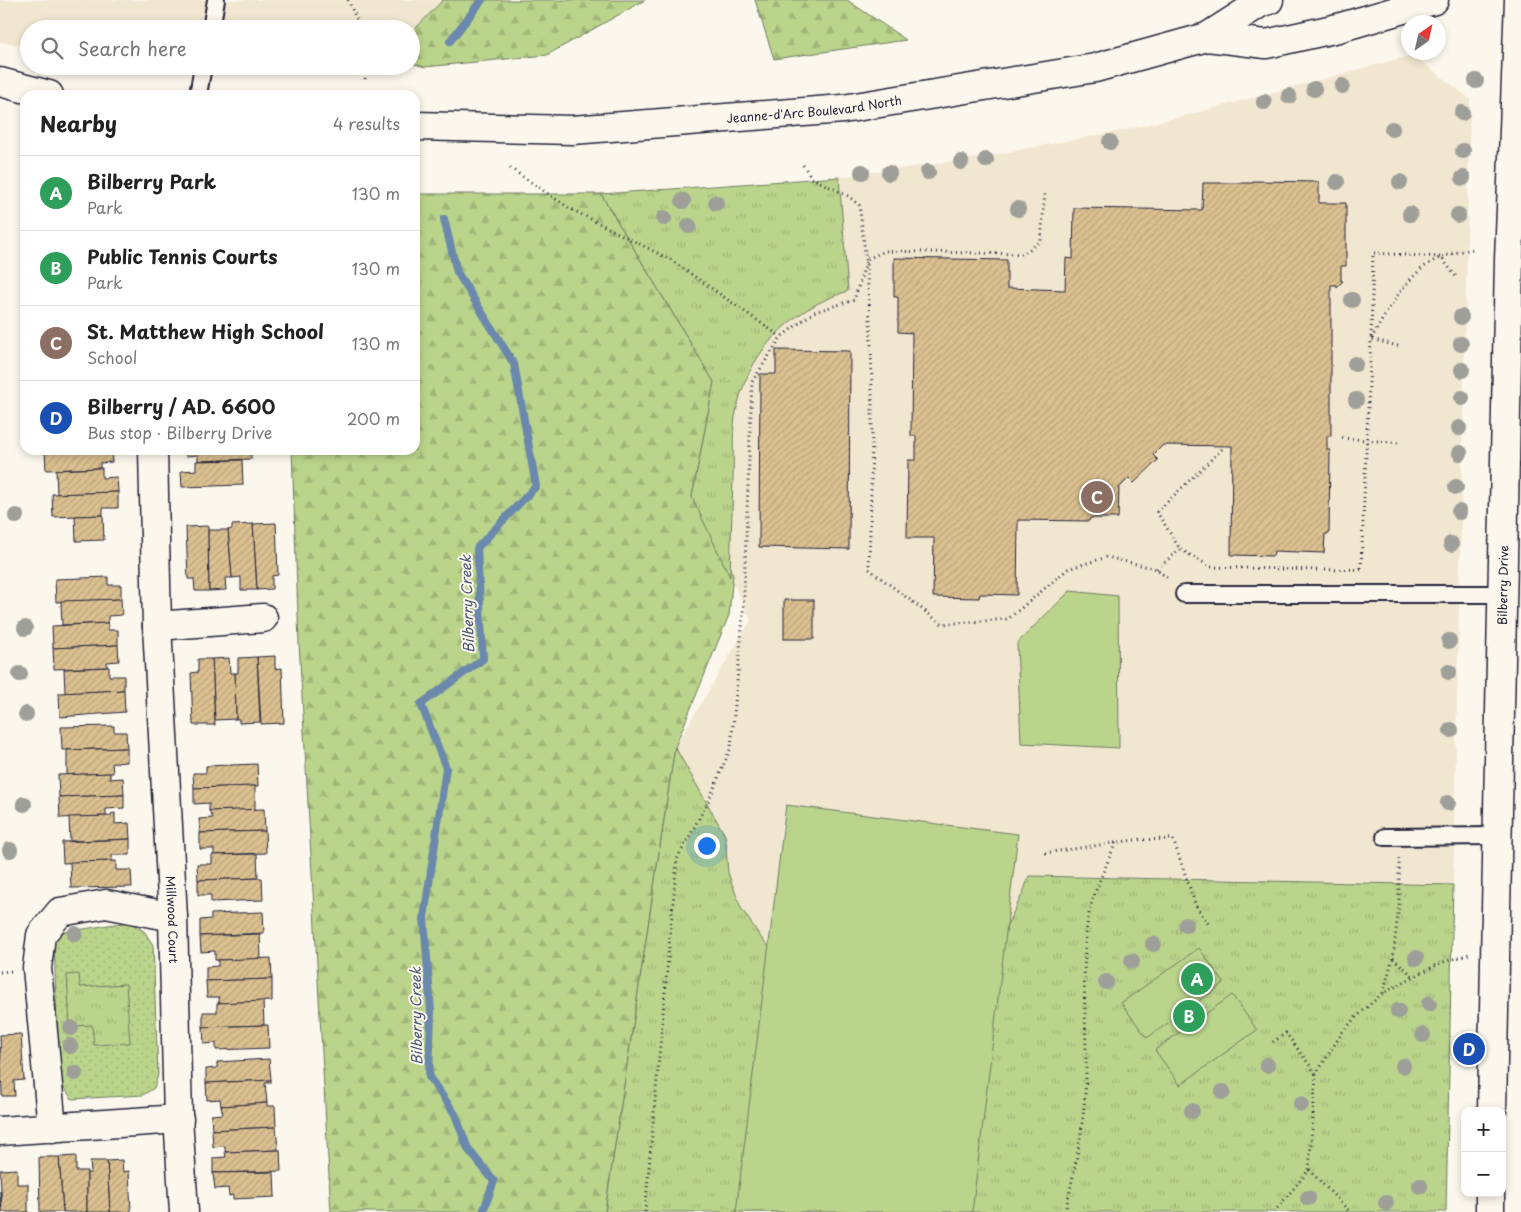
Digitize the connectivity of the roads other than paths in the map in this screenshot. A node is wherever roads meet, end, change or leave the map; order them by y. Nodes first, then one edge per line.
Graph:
1 (216, 0) edge
2 (1269, 0) edge
3 (1434, 0) edge
4 (1519, 0) edge
5 (213, 20) edge
6 (1207, 37) junction
7 (201, 75) edge
8 (0, 82) edge
9 (30, 90) edge
10 (199, 90) edge
11 (20, 98) edge
12 (0, 99) edge
13 (1521, 102) edge
14 (420, 126) edge
15 (1515, 140) junction
16 (154, 455) edge
17 (1184, 594) road end
18 (1501, 594) junction
19 (263, 618) dead end
20 (157, 626) junction
21 (1498, 836) junction
22 (1392, 837) road end
23 (173, 917) junction
24 (1492, 1107) edge
25 (179, 1119) junction
26 (52, 1128) junction
27 (0, 1131) edge
28 (1490, 1197) edge
29 (184, 1212) edge
30 (1490, 1212) edge

1 - 5 lane
2 - 6 street, Jeanne-d'Arc Boulevard North
3 - 6 street, Jeanne-d'Arc Boulevard North
4 - 15 street, Bilberry Drive
6 - 14 street, Jeanne-d'Arc Boulevard North
7 - 10 lane
8 - 9 street
11 - 12 street
13 - 15 street
15 - 18 street, Bilberry Drive
16 - 20 street, Millwood Court
17 - 18 lane
18 - 21 street, Bilberry Drive
19 - 20 street
20 - 23 street, Millwood Court
21 - 22 lane
21 - 24 street, Bilberry Drive
23 - 25 street, Millwood Court
23 - 26 street
25 - 26 street
25 - 29 street, Millwood Court
26 - 27 street
28 - 30 street

